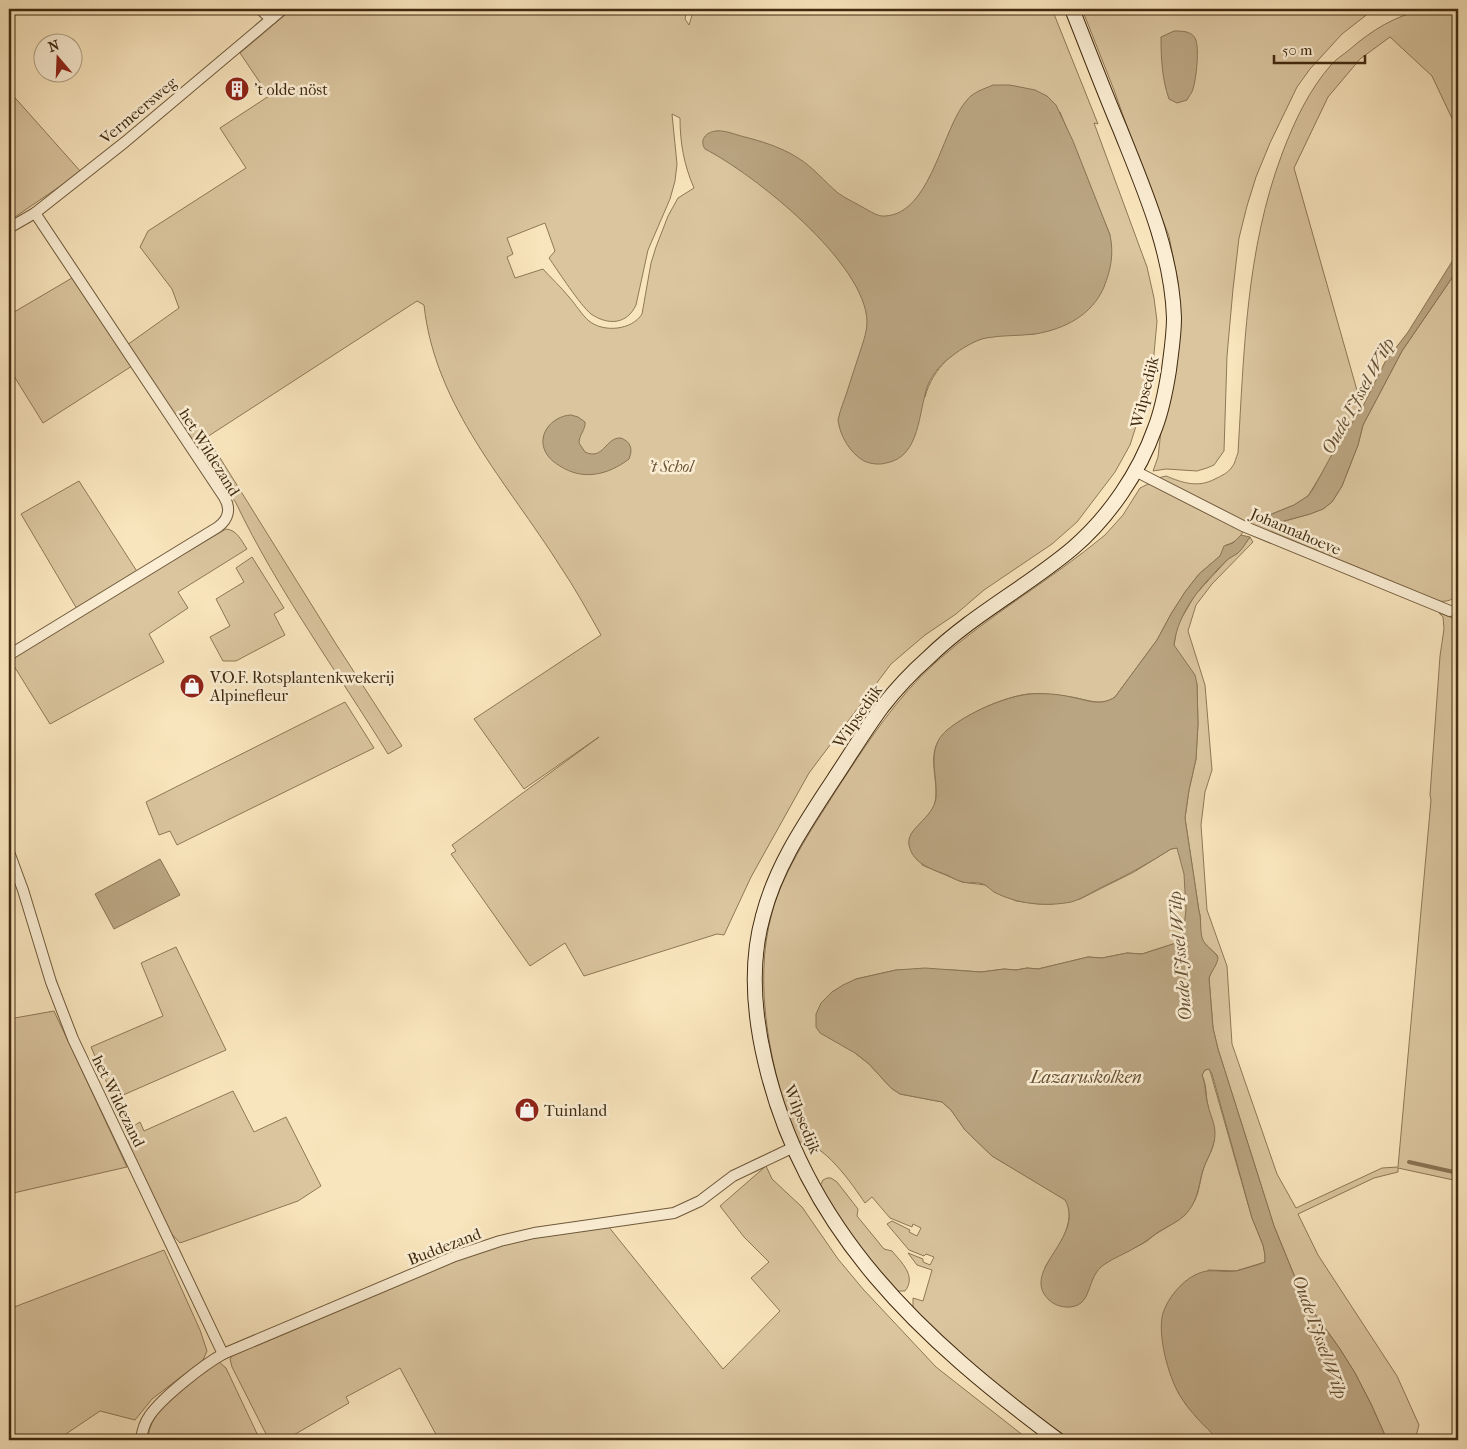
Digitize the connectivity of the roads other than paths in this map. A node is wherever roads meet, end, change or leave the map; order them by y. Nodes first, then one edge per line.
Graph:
1 (260, 9) edge
2 (283, 9) edge
3 (1072, 9) edge
4 (271, 19) junction
5 (35, 213) junction
6 (9, 228) edge
7 (1135, 471) junction
8 (1450, 611) dead end
9 (9, 655) edge
10 (9, 852) edge
11 (794, 1147) junction
12 (223, 1354) junction
13 (141, 1440) edge
14 (1058, 1440) edge

1 - 4 street
2 - 4 street, Vermeersweg
3 - 7 main road, Wilpsedijk
4 - 5 street, Vermeersweg
5 - 6 street, Vermeersweg
5 - 9 street, het Wildezand
7 - 8 street, Johannahoeve
7 - 11 main road, Wilpsedijk
10 - 12 street, het Wildezand
11 - 12 street, Buddezand
11 - 14 main road, Wilpsedijk
12 - 13 street, Buddezand

